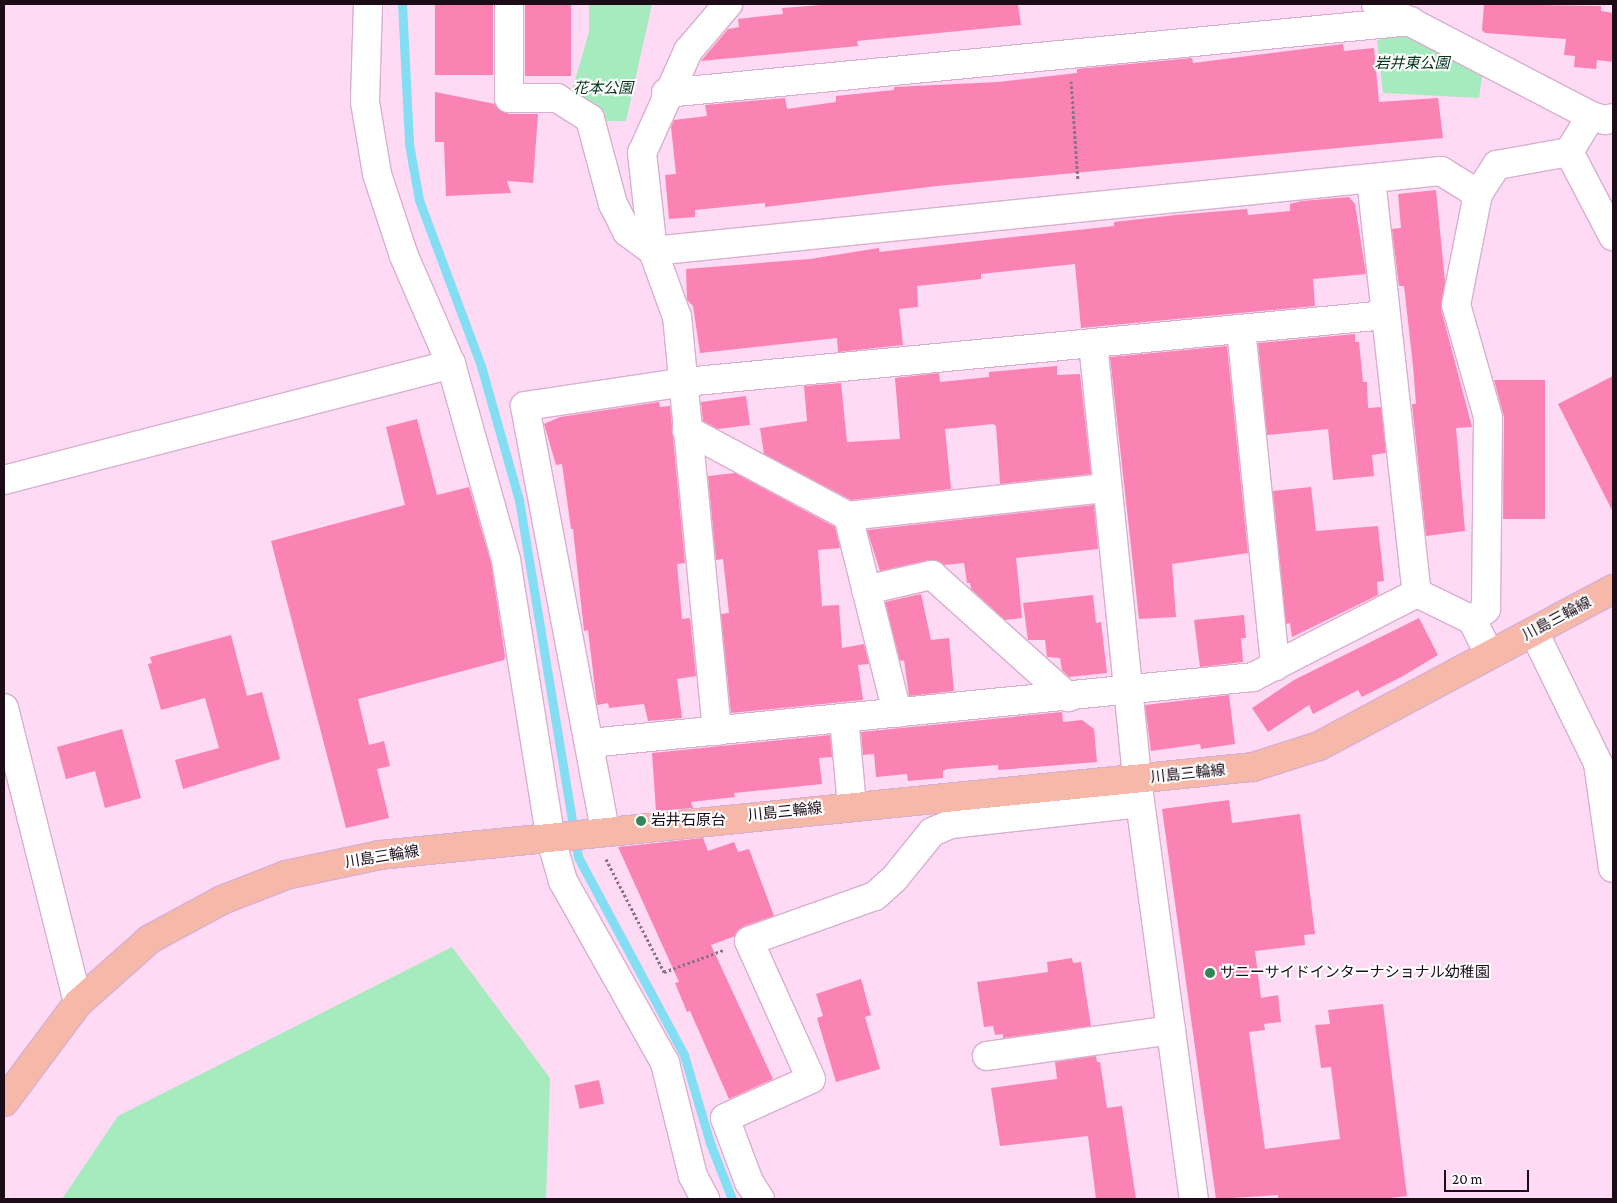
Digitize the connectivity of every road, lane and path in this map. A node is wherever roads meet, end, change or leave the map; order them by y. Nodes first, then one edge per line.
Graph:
1 (368, 4) edge
2 (509, 4) edge
3 (728, 4) edge
4 (1376, 4) edge
5 (1411, 21) junction
6 (1069, 53) junction
7 (666, 93) junction
8 (1602, 117) edge
9 (1569, 152) junction
10 (1371, 179) junction
11 (1478, 194) junction
12 (1080, 208) junction
13 (1613, 236) edge
14 (653, 251) junction
15 (1386, 315) junction
16 (1241, 329) junction
17 (1093, 343) junction
18 (451, 364) junction
19 (685, 382) junction
20 (687, 430) junction
21 (4, 480) edge
22 (1106, 488) junction
23 (848, 516) junction
24 (1613, 589) edge
25 (866, 590) junction
26 (1417, 593) junction
27 (1472, 620) junction
28 (1534, 632) junction
29 (1489, 654) junction
30 (1275, 666) junction
31 (1130, 690) junction
32 (1068, 696) junction
33 (4, 708) edge
34 (897, 713) junction
35 (844, 718) junction
36 (717, 731) junction
37 (590, 743) junction
38 (1139, 791) junction
39 (852, 806) junction
40 (600, 831) junction
41 (555, 835) junction
42 (1613, 868) edge
43 (749, 940) junction
44 (78, 1003) junction
45 (1171, 1030) junction
46 (987, 1056) dead end
47 (4, 1102) edge
48 (705, 1199) edge
49 (760, 1199) edge
50 (1194, 1199) edge

1 - 18 street
2 - 14 street
3 - 7 street
4 - 5 street
5 - 6 street
5 - 8 street
6 - 7 street
6 - 12 path
7 - 14 street
8 - 9 street
9 - 11 street
9 - 13 street
10 - 11 street
10 - 12 street
10 - 15 street
11 - 27 street
12 - 14 street
14 - 19 street
15 - 16 street
15 - 26 street
16 - 17 street
16 - 30 street
17 - 19 street
17 - 22 street
18 - 21 street
18 - 41 street
19 - 20 street
19 - 37 street
20 - 23 street
20 - 36 street
22 - 23 street
22 - 31 street
23 - 25 street
24 - 28 main road, 川島三輪線
25 - 32 street
25 - 34 street
26 - 27 street
26 - 30 street
27 - 29 street
28 - 29 main road, 川島三輪線
28 - 42 street
29 - 38 main road, 川島三輪線
30 - 31 street
31 - 32 street
31 - 38 street
32 - 34 street
33 - 44 street
34 - 35 street
35 - 36 street
35 - 39 street
36 - 37 street
37 - 40 street
38 - 39 main road, 川島三輪線
38 - 43 street
38 - 45 street
39 - 40 main road, 川島三輪線
40 - 41 main road, 川島三輪線
40 - 43 path
41 - 44 main road, 川島三輪線
41 - 48 street
43 - 49 street
44 - 47 main road, 川島三輪線
45 - 46 street
45 - 50 street

